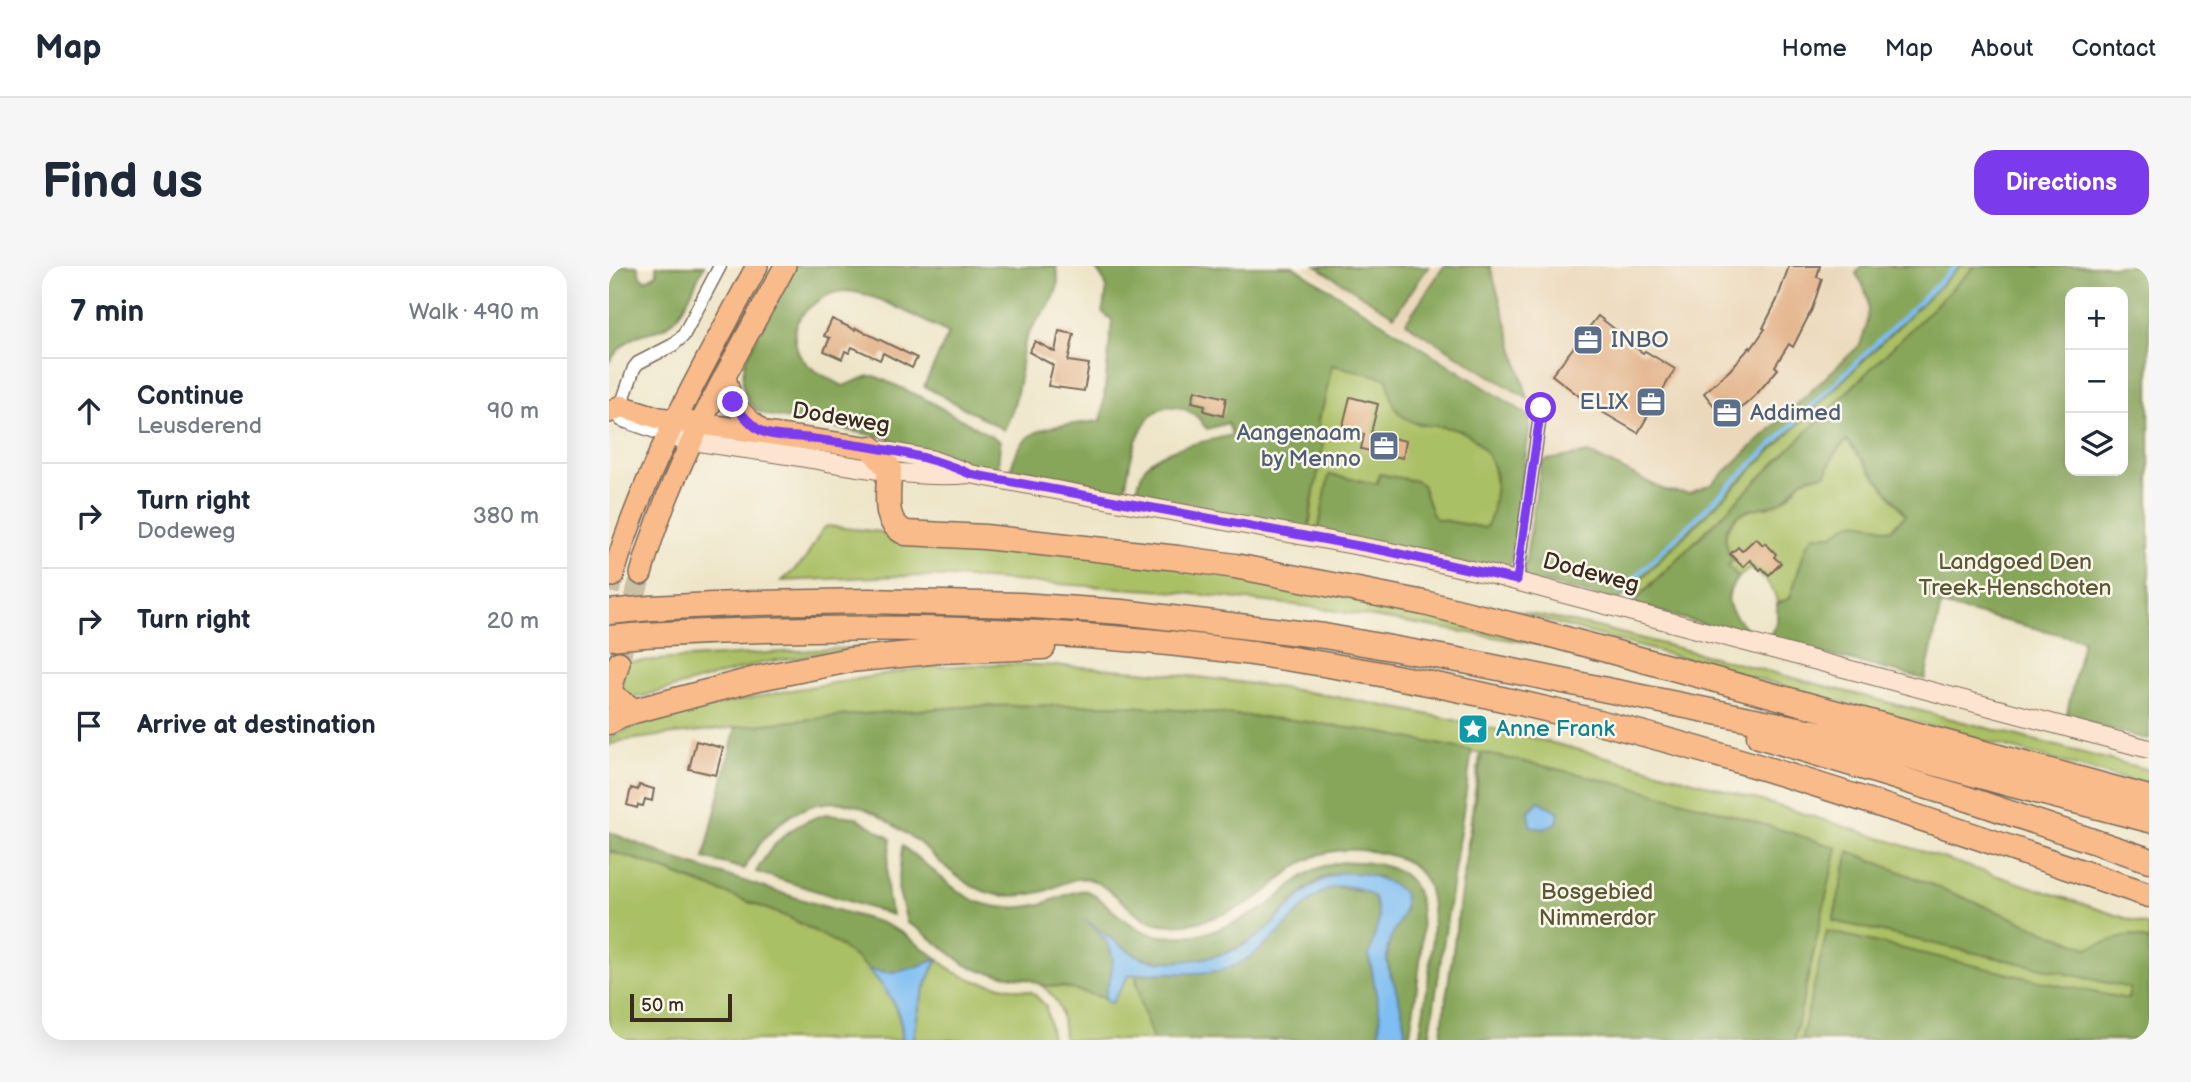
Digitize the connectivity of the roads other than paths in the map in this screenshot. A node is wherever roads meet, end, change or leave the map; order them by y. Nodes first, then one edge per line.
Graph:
1 (720, 266) edge
2 (757, 266) edge
3 (785, 266) edge
4 (729, 370) junction
5 (1541, 408) dead end
6 (615, 412) edge
7 (671, 428) junction
8 (763, 432) junction
9 (697, 433) junction
10 (871, 448) junction
11 (889, 471) junction
12 (970, 474) junction
13 (641, 574) tunnel mouth
14 (613, 576) dead end
15 (1517, 580) junction
16 (609, 612) edge
17 (609, 638) edge
18 (1123, 639) junction
19 (618, 662) tunnel mouth
20 (1559, 682) junction
21 (609, 696) edge
22 (634, 711) junction
23 (609, 722) edge
24 (2149, 749) edge
25 (2149, 799) edge
26 (2149, 820) edge
27 (2149, 860) edge
28 (2149, 895) edge

1 - 6 street
2 - 7 main road
3 - 4 main road
4 - 8 main road
4 - 9 main road
5 - 15 street
6 - 7 main road
7 - 9 main road
7 - 14 main road
8 - 9 main road, Dodeweg
8 - 10 main road, Dodeweg
9 - 11 street, Dodeweg
9 - 13 main road
10 - 11 highway
10 - 12 street, Dodeweg
11 - 12 street, Dodeweg
11 - 25 highway
12 - 15 street, Dodeweg
15 - 24 street, Dodeweg
16 - 20 highway, bridge
17 - 18 highway, bridge
18 - 22 highway
18 - 28 highway
19 - 21 main road
20 - 26 highway
20 - 27 highway
21 - 22 highway
22 - 23 highway

